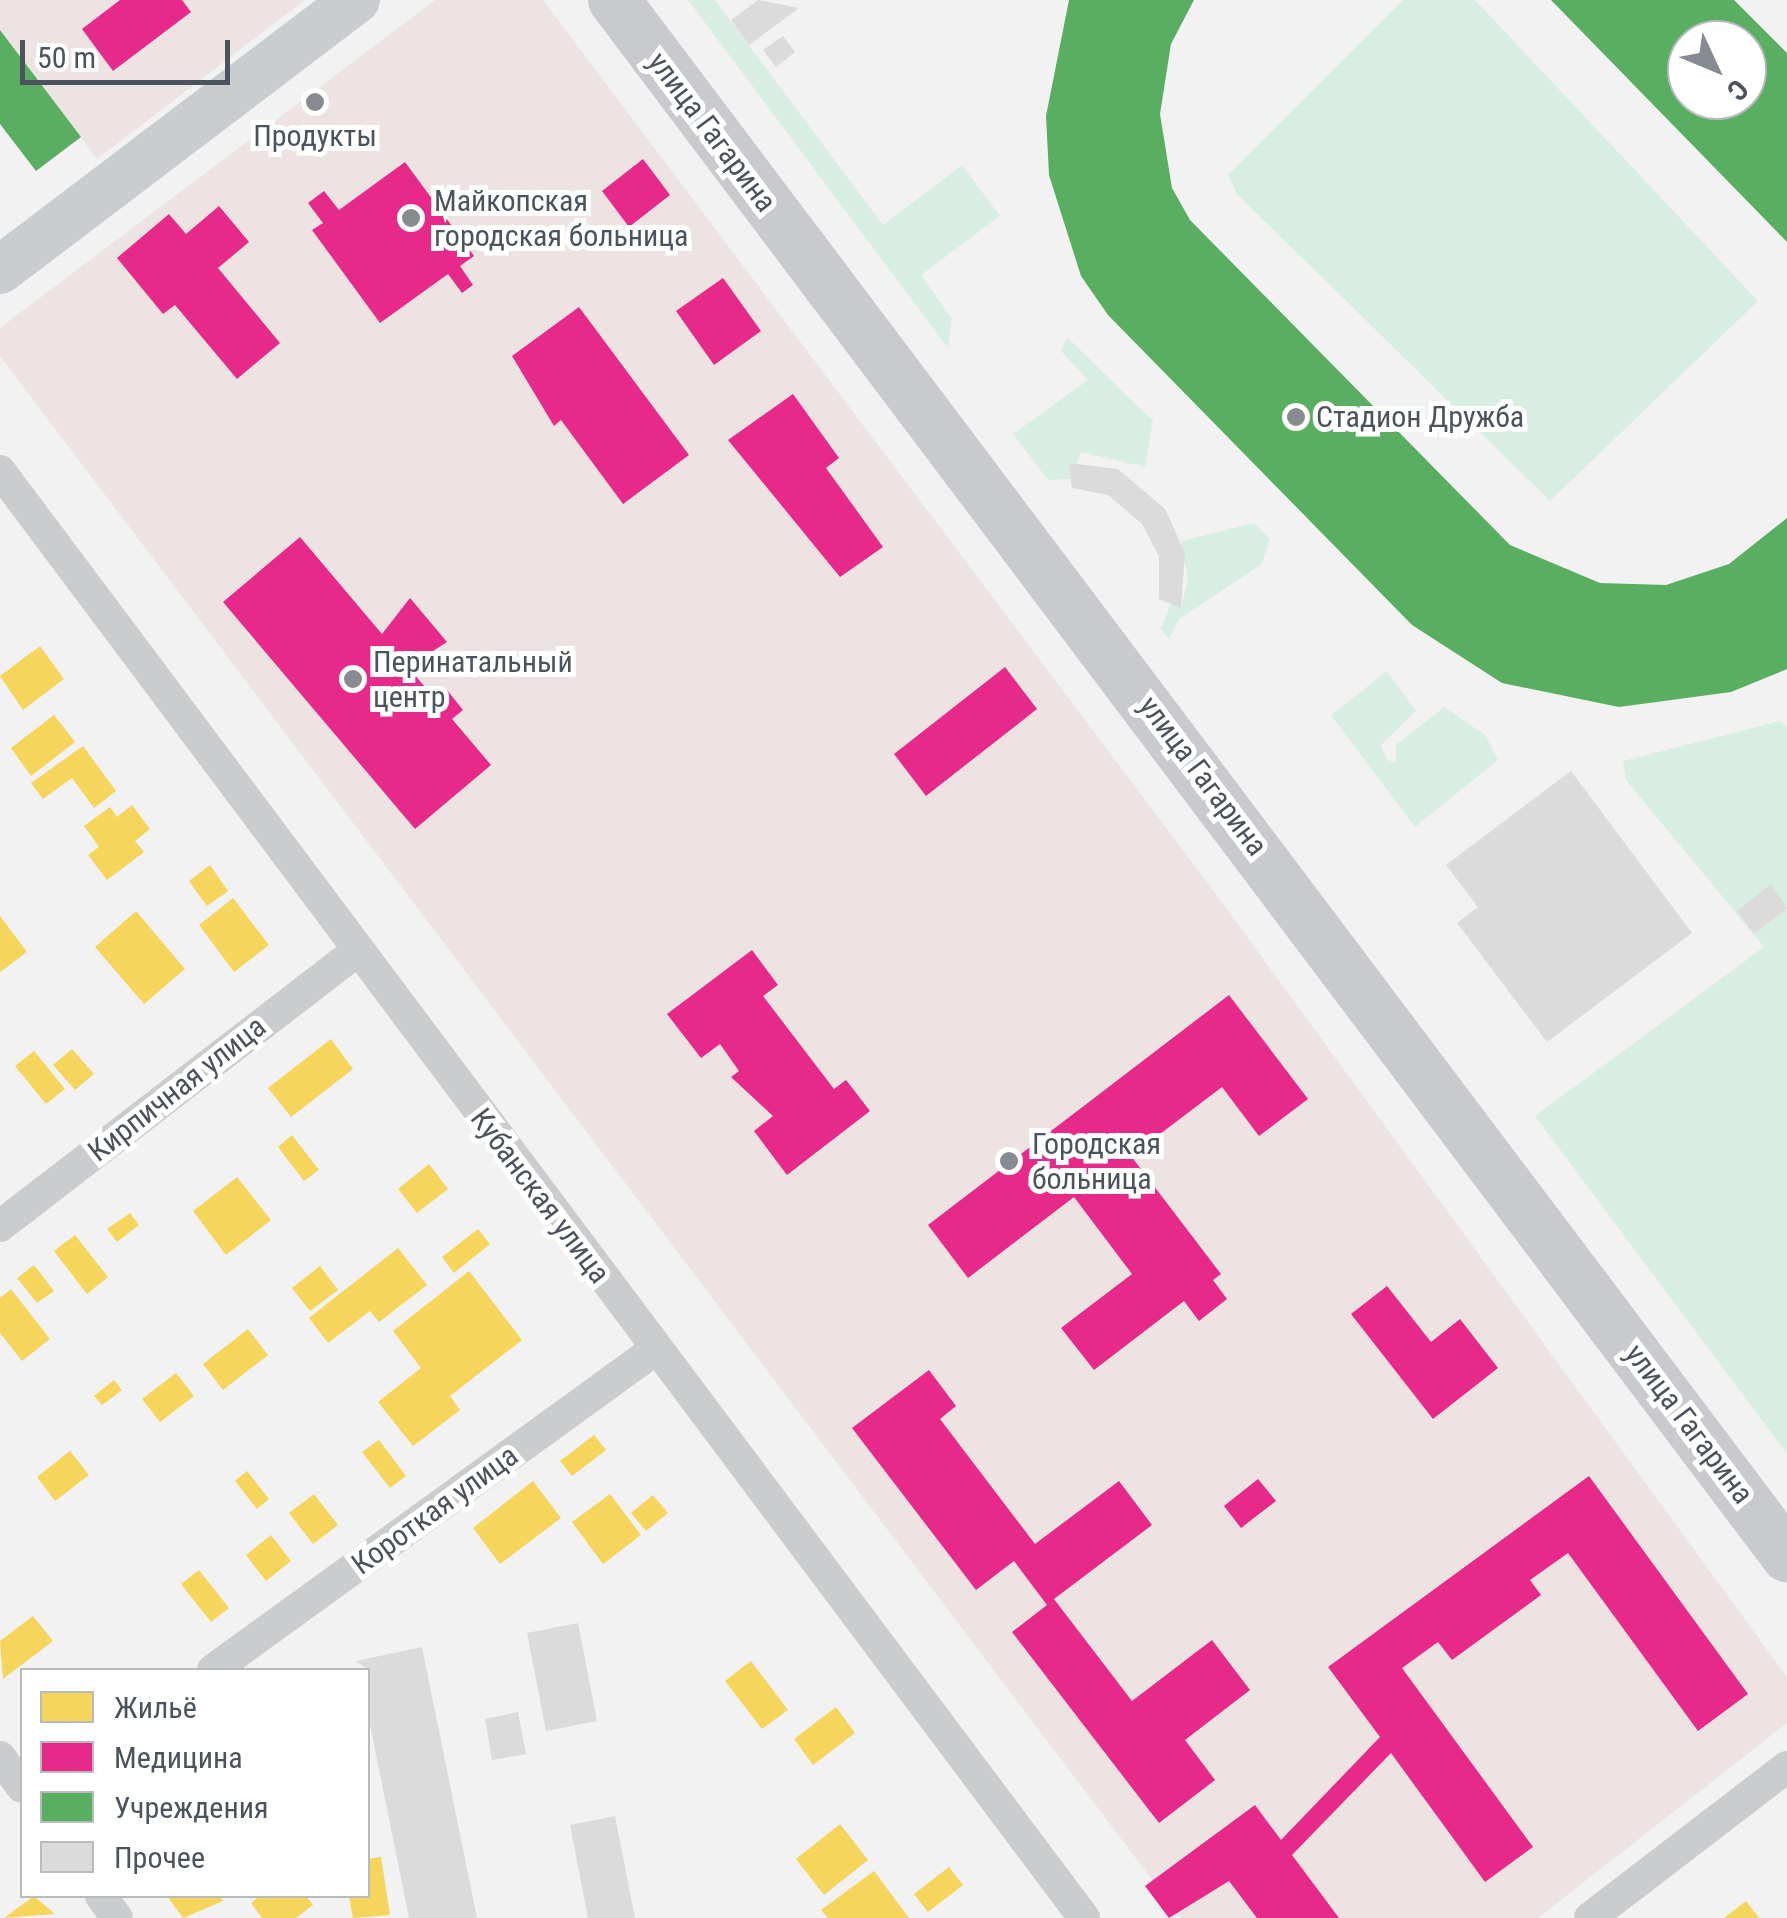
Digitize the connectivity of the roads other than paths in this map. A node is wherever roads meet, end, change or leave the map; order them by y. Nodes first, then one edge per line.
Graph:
1 (356, 0) edge
2 (614, 0) edge
3 (0, 270) edge
4 (0, 471) edge
5 (355, 953) junction
6 (0, 1226) edge
7 (656, 1349) junction
8 (1787, 1556) edge
9 (216, 1668) edge
10 (0, 1757) edge
11 (1787, 1767) edge
12 (20, 1784) edge
13 (1084, 1918) edge
14 (1590, 1918) edge

1 - 3 main road
2 - 8 main road, улица Гагарина
4 - 5 street, Кубанская улица
5 - 6 street, Кирпичная улица
5 - 7 street, Кубанская улица
7 - 9 street, Короткая улица
7 - 13 street, Кубанская улица
10 - 12 street
11 - 14 street

